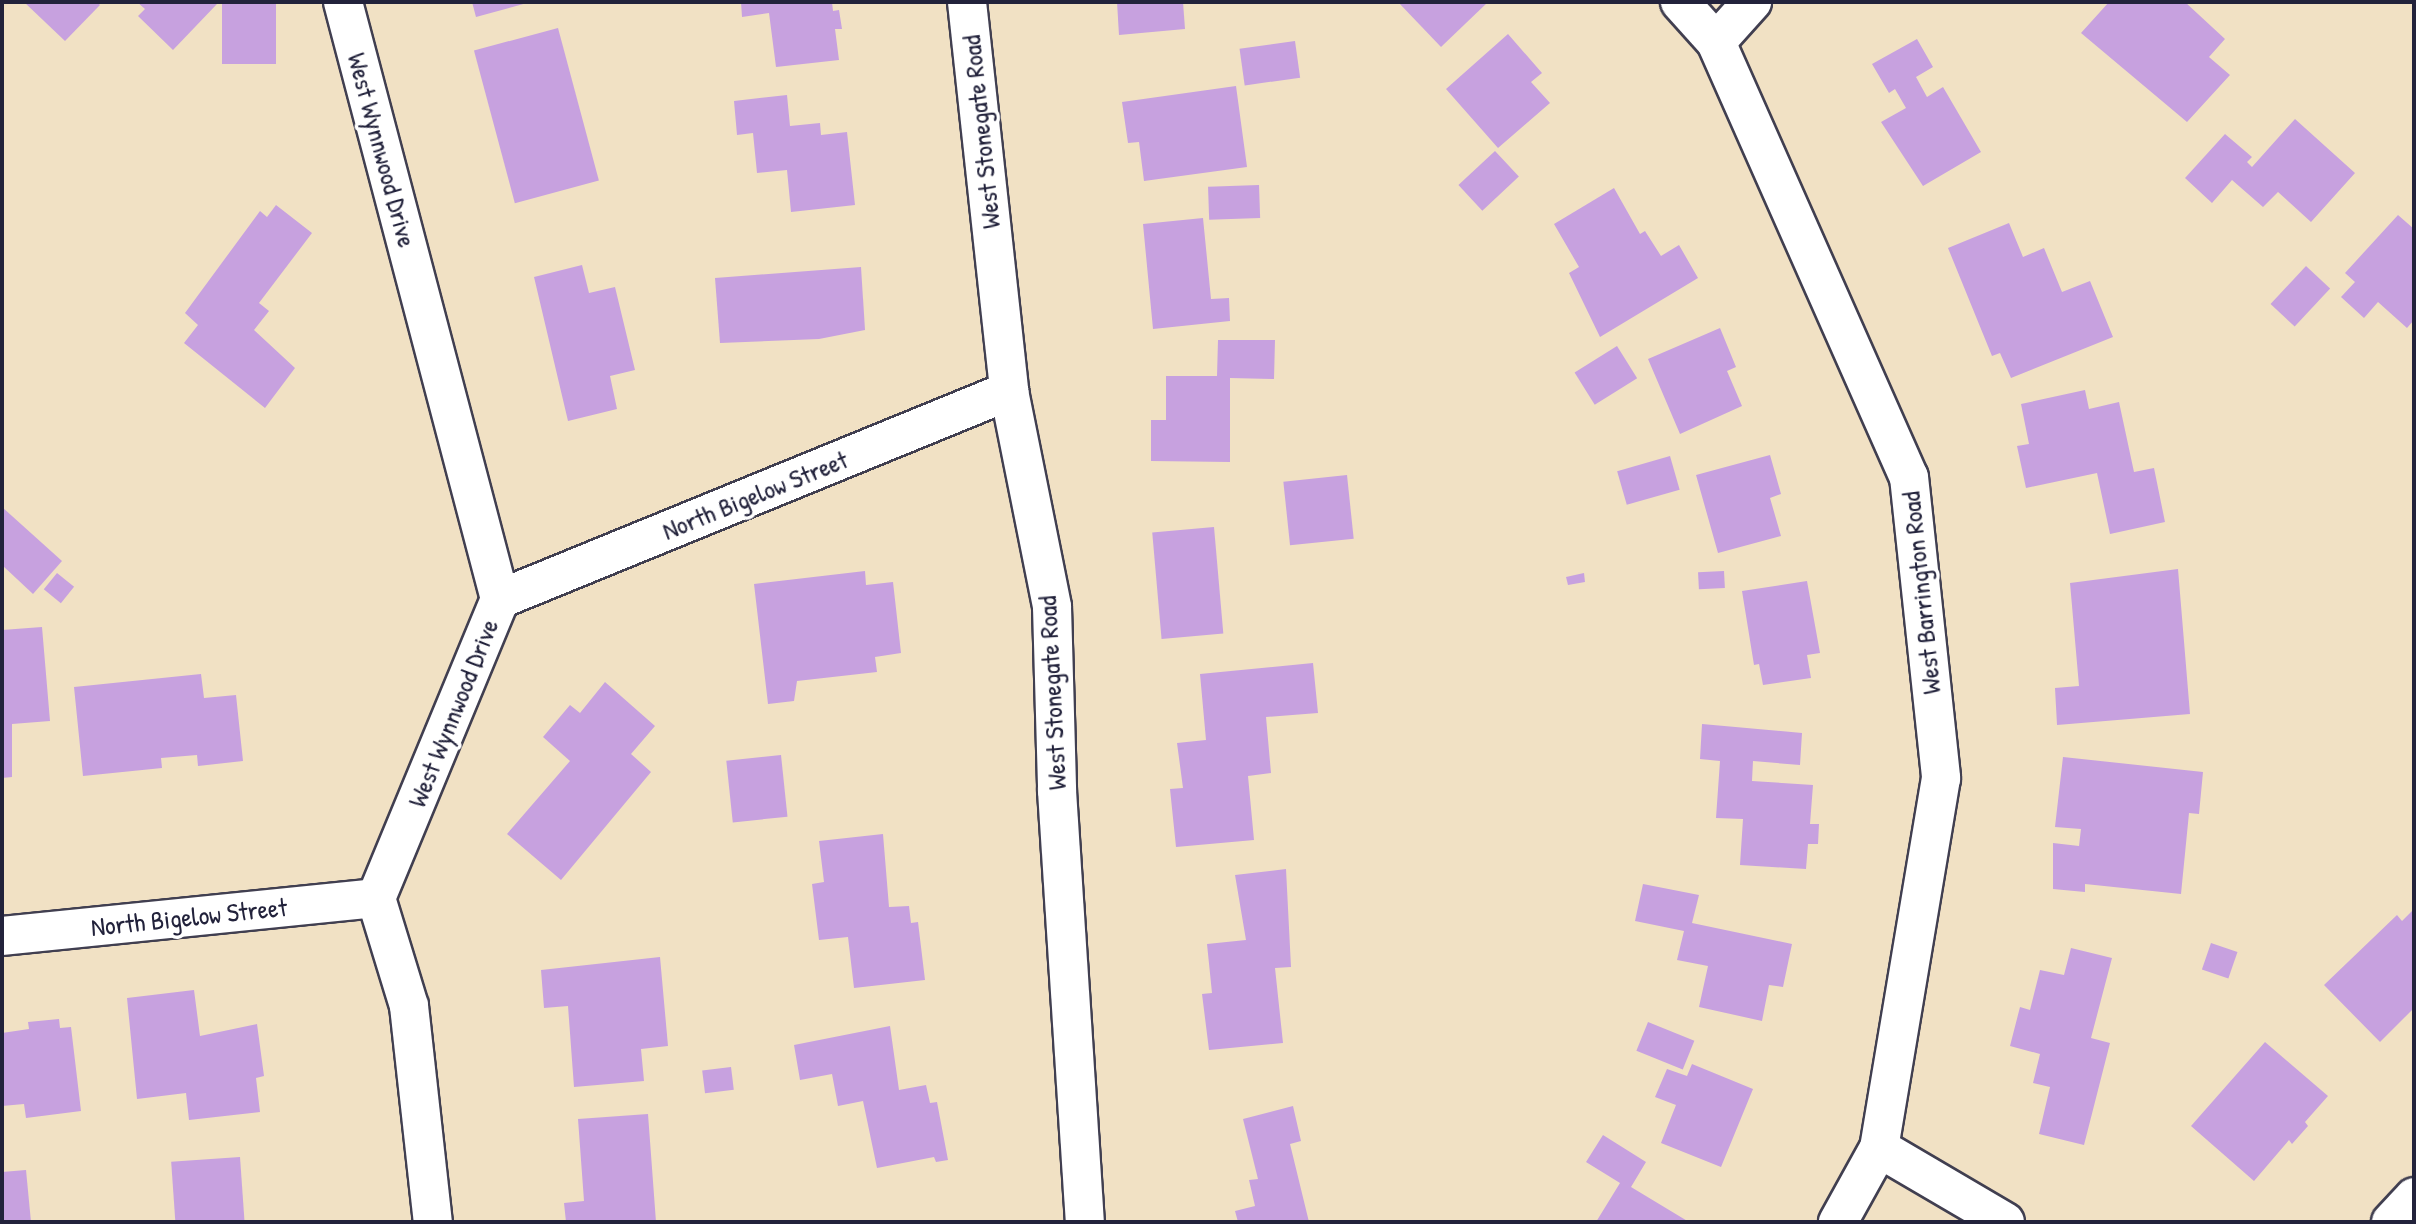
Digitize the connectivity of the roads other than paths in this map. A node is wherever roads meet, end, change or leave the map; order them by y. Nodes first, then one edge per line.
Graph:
1 (343, 2) edge
2 (967, 2) edge
3 (1680, 2) edge
4 (1752, 2) edge
5 (1716, 42) junction
6 (1009, 390) junction
7 (500, 599) junction
8 (376, 898) junction
9 (2, 936) edge
10 (1880, 1148) junction
11 (2414, 1196) edge
12 (433, 1222) edge
13 (1085, 1222) edge
14 (1838, 1222) edge
15 (2005, 1222) edge
16 (2391, 1222) edge

1 - 7 street, West Wynnwood Drive
2 - 6 street, West Stonegate Road
3 - 5 street, West Barrington Road
4 - 5 street
5 - 10 street, West Barrington Road
6 - 7 street, North Bigelow Street
6 - 13 street, West Stonegate Road
7 - 8 street, West Wynnwood Drive
8 - 9 street, North Bigelow Street
8 - 12 street
10 - 14 street, West Barrington Road
10 - 15 street
11 - 16 street

